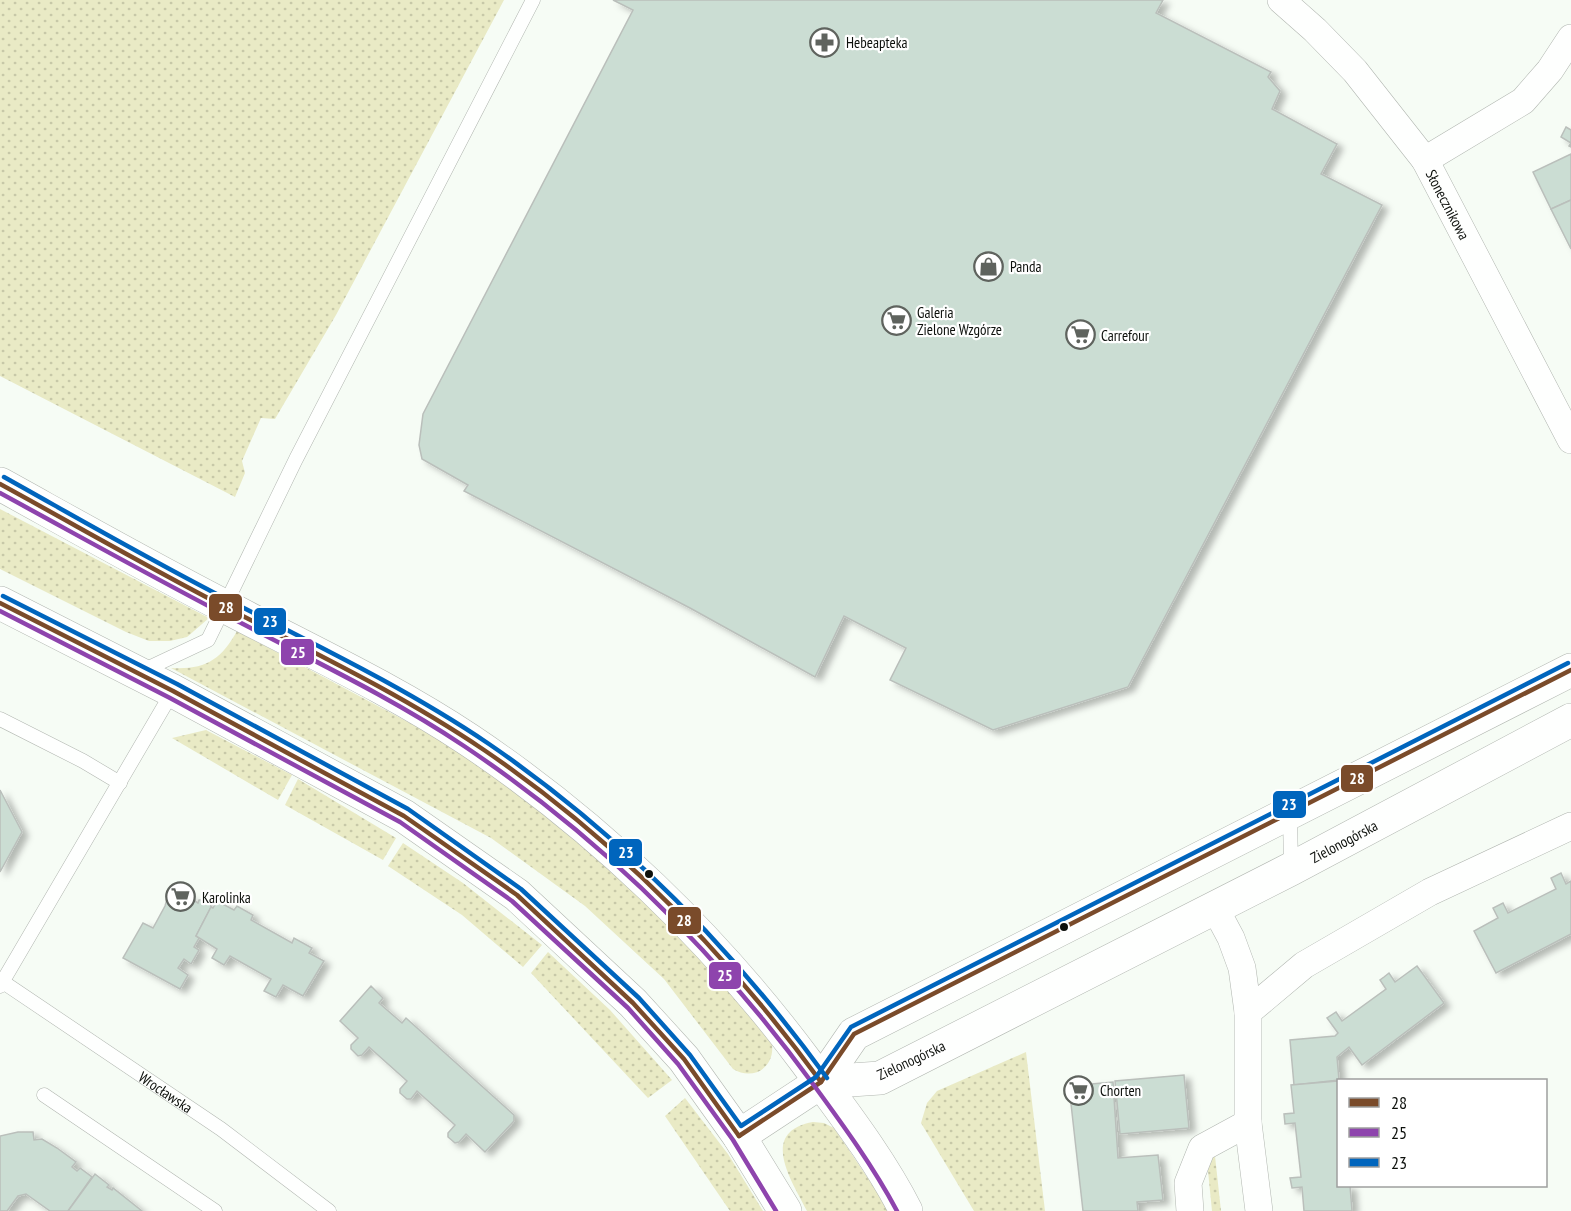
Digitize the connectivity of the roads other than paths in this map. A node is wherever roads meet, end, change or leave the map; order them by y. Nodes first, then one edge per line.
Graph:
1 (533, 0) edge
2 (1281, 0) edge
3 (1571, 38) edge
4 (1425, 160) junction
5 (1571, 440) edge
6 (0, 484) edge
7 (0, 603) edge
8 (225, 606) junction
9 (1571, 670) edge
10 (138, 673) junction
11 (173, 691) junction
12 (0, 719) edge
13 (1571, 720) edge
14 (120, 783) junction
15 (1290, 814) junction
16 (1571, 826) edge
17 (1291, 869) junction
18 (1215, 908) junction
19 (1, 983) edge
20 (1248, 1012) junction
21 (821, 1083) junction
22 (44, 1095) dead end
23 (1248, 1123) junction
24 (740, 1136) junction
25 (214, 1211) edge
26 (329, 1211) edge
27 (785, 1211) edge
28 (906, 1211) edge
29 (1190, 1211) edge
30 (1258, 1211) edge

1 - 8 lane
2 - 4 street, Słonecznikowa
3 - 4 street
4 - 5 street, Słonecznikowa
6 - 8 main road
7 - 10 main road
8 - 10 lane
8 - 21 main road
9 - 15 main road
10 - 11 main road
11 - 14 lane
11 - 24 main road
12 - 14 lane
13 - 17 main road, Zielonogórska
14 - 19 lane
15 - 17 lane
15 - 21 main road
16 - 20 street
17 - 18 main road, Zielonogórska
18 - 20 street
18 - 21 main road, Zielonogórska
19 - 26 lane, Wrocławska
20 - 23 street
21 - 24 main road
21 - 28 main road
22 - 25 lane
23 - 29 street
23 - 30 street
24 - 27 main road

